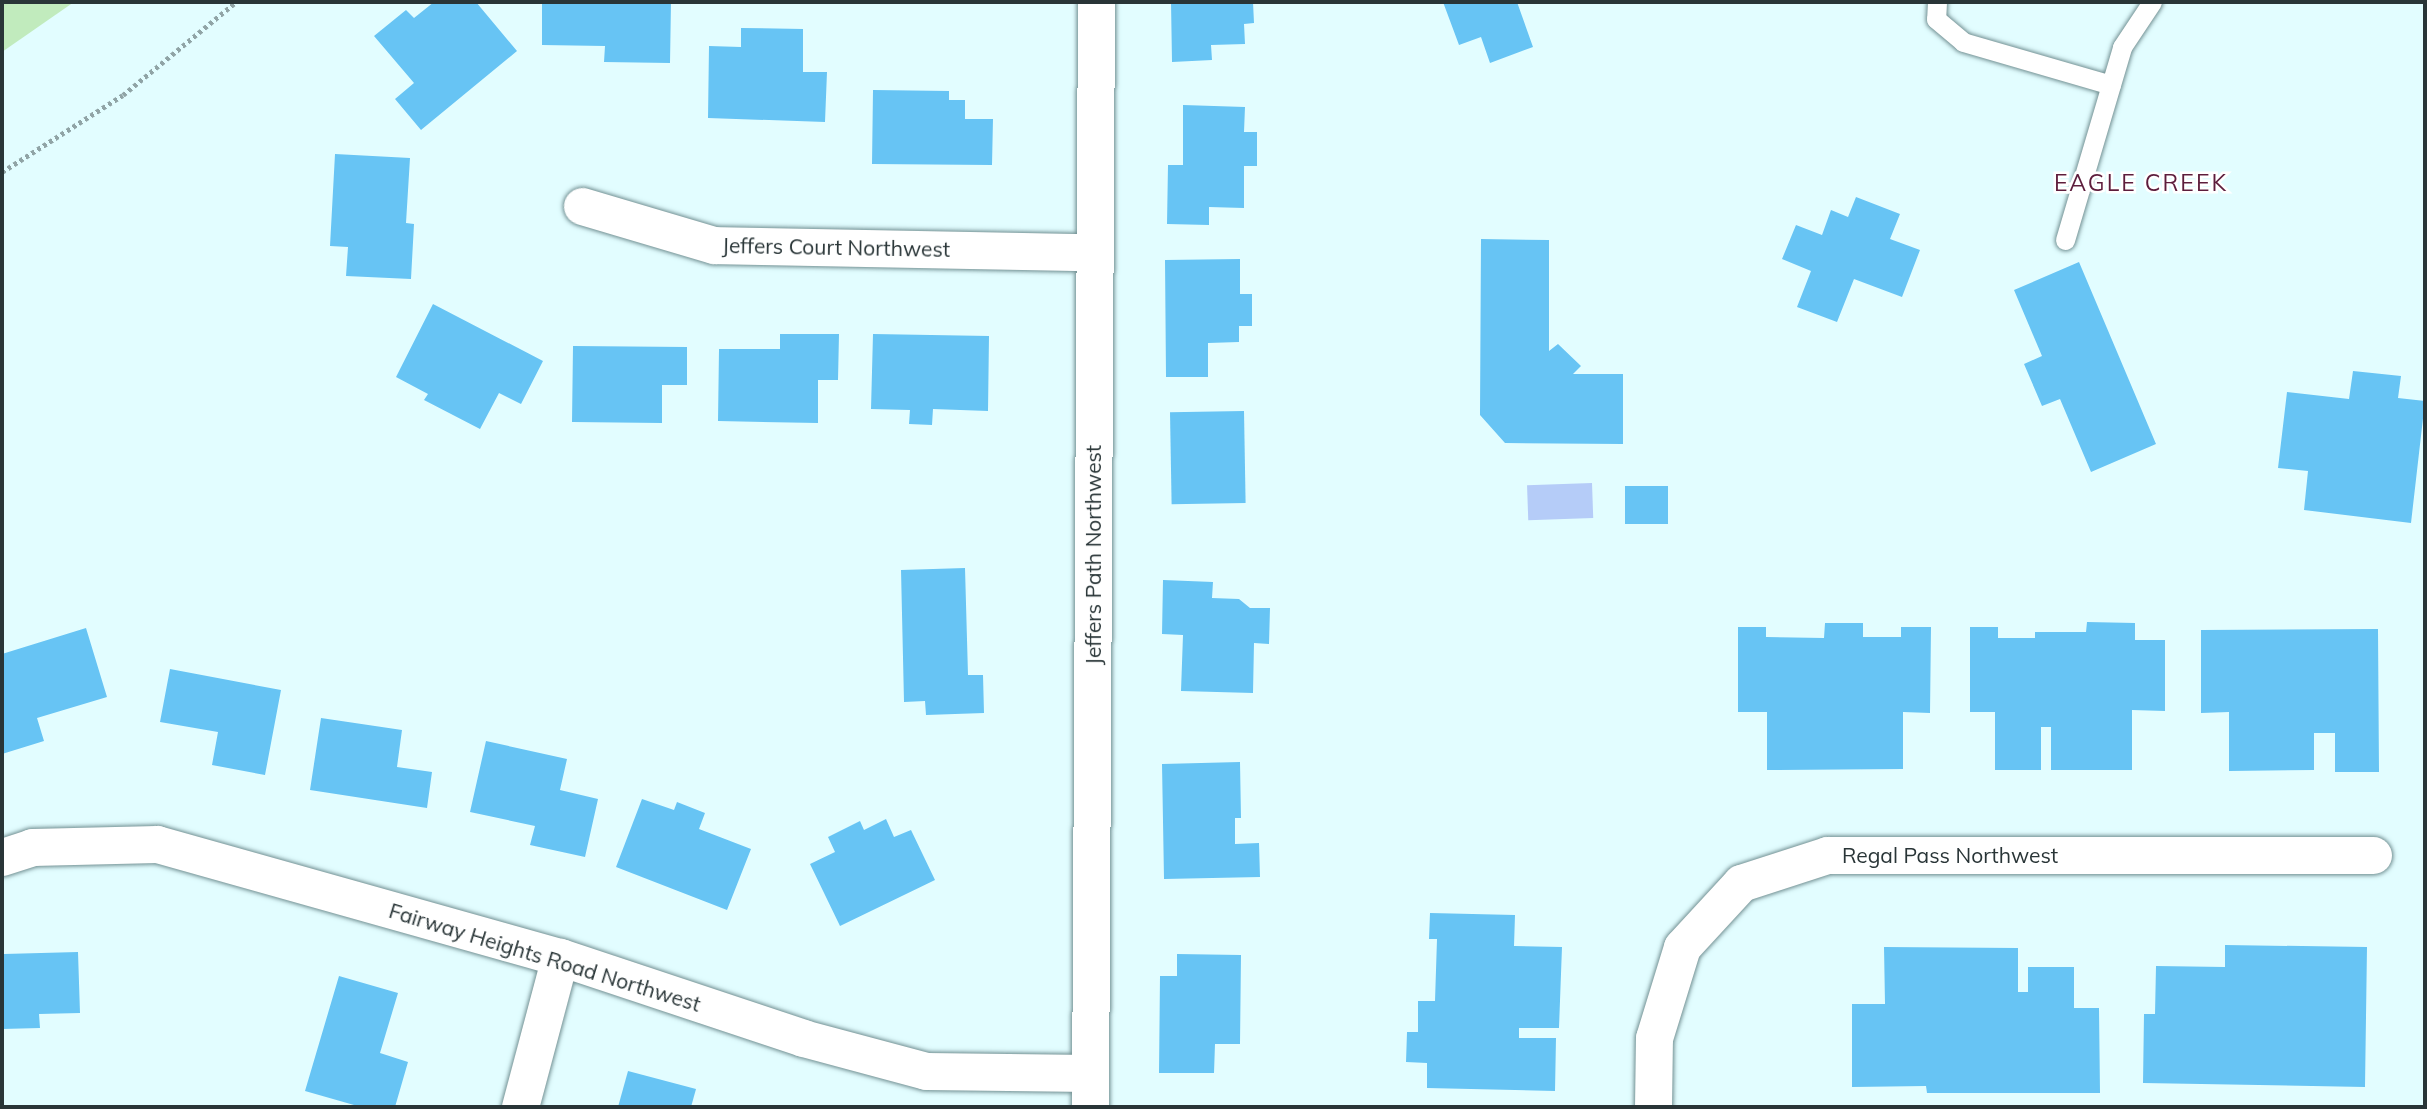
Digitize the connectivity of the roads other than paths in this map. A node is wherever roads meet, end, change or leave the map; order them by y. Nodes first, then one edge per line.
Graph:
1 (1096, 2) edge
2 (1937, 2) edge
3 (2152, 2) edge
4 (2111, 85) junction
5 (582, 206) dead end
6 (2065, 240) dead end
7 (1095, 252) junction
8 (2372, 855) dead end
9 (2, 857) edge
10 (560, 957) junction
11 (1090, 1090) edge
12 (520, 1107) edge
13 (1653, 1107) edge

1 - 7 street, Jeffers Path Northwest
2 - 4 lane
3 - 4 lane
4 - 6 lane
5 - 7 street, Jeffers Court Northwest
7 - 11 street, Jeffers Path Northwest
8 - 13 street, Regal Pass Northwest
9 - 10 street, Fairway Heights Road Northwest
10 - 11 street, Fairway Heights Road Northwest
10 - 12 street

